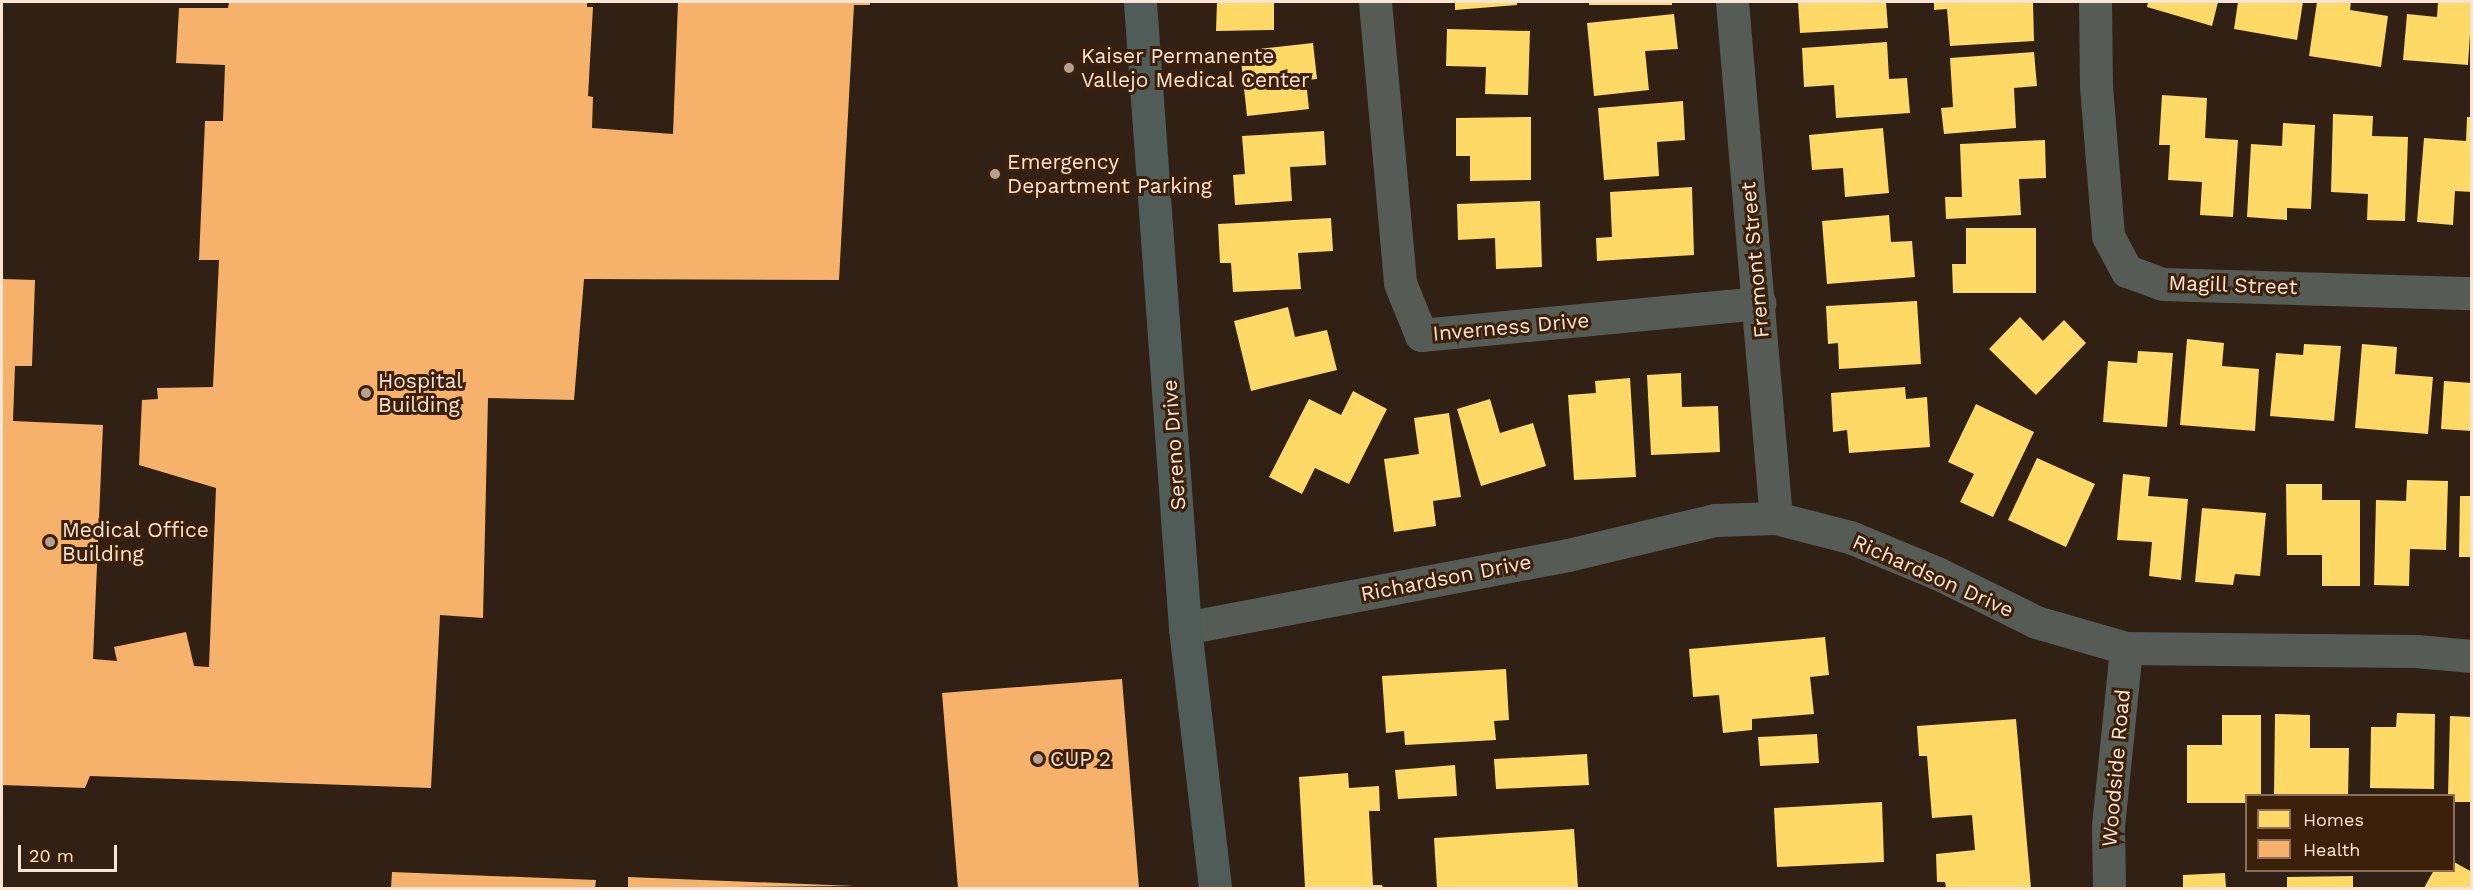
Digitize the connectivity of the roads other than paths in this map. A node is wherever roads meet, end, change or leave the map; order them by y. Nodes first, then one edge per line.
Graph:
1 (1140, 2) edge
2 (1376, 2) edge
3 (1732, 2) edge
4 (2095, 2) edge
5 (2472, 293) edge
6 (1759, 303) junction
7 (1776, 518) junction
8 (1185, 628) junction
9 (2126, 648) junction
10 (2472, 656) edge
11 (1215, 888) edge
12 (2109, 888) edge

1 - 8 street, Sereno Drive
2 - 6 street, Inverness Drive
3 - 6 street, Fremont Street
4 - 5 street, Magill Street
6 - 7 street, Fremont Street
7 - 8 street, Richardson Drive
7 - 9 street, Richardson Drive
8 - 11 street, Sereno Drive
9 - 10 street, Richardson Drive
9 - 12 street, Woodside Road

